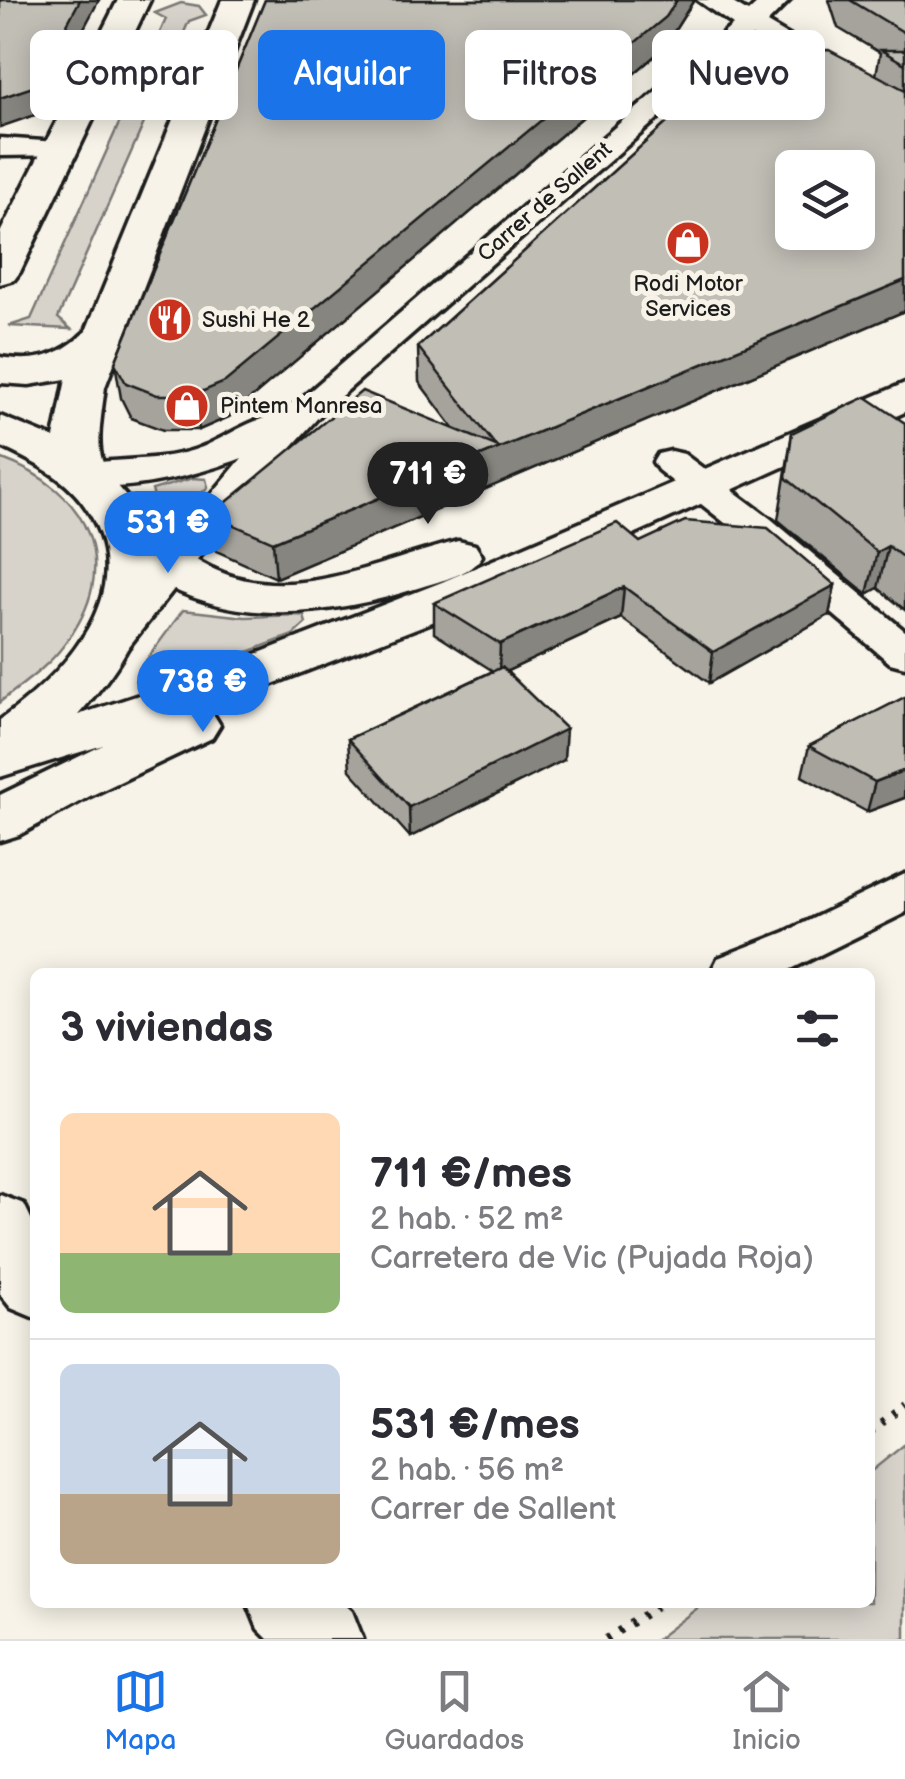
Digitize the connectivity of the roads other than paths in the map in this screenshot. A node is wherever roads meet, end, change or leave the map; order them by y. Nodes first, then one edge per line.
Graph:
1 (159, 0) edge
2 (710, 0) edge
3 (778, 0) edge
4 (226, 8) edge
5 (129, 10) edge
6 (750, 24) junction
7 (905, 116) edge
8 (0, 147) edge
9 (62, 149) junction
10 (0, 272) edge
11 (102, 338) junction
12 (905, 359) edge
13 (0, 370) edge
14 (905, 396) edge
15 (312, 404) junction
16 (0, 429) edge
17 (688, 474) junction
18 (82, 475) junction
19 (115, 512) junction
20 (170, 568) junction
21 (379, 629) junction
22 (112, 640) junction
23 (905, 653) edge
24 (0, 746) edge
25 (0, 758) edge
26 (0, 820) edge
27 (905, 892) edge
28 (745, 968) edge
29 (291, 1608) edge
30 (324, 1639) edge

1 - 5 main road
2 - 6 street
3 - 6 street, Carrer de Sallent
4 - 11 main road
5 - 9 main road
6 - 7 street
6 - 15 street, Carrer de Sallent
8 - 9 street
9 - 10 main road
11 - 13 main road
11 - 18 main road
12 - 17 main road
14 - 17 main road
15 - 18 street, Carrer de Sallent
15 - 20 street, Carrer de Sallent
16 - 18 main road
17 - 20 main road
17 - 21 main road
17 - 23 street
18 - 19 main road
19 - 20 main road
19 - 22 main road
20 - 22 street, Carrer de Sallent
21 - 25 main road
21 - 26 main road
22 - 24 main road
27 - 28 street
29 - 30 main road

